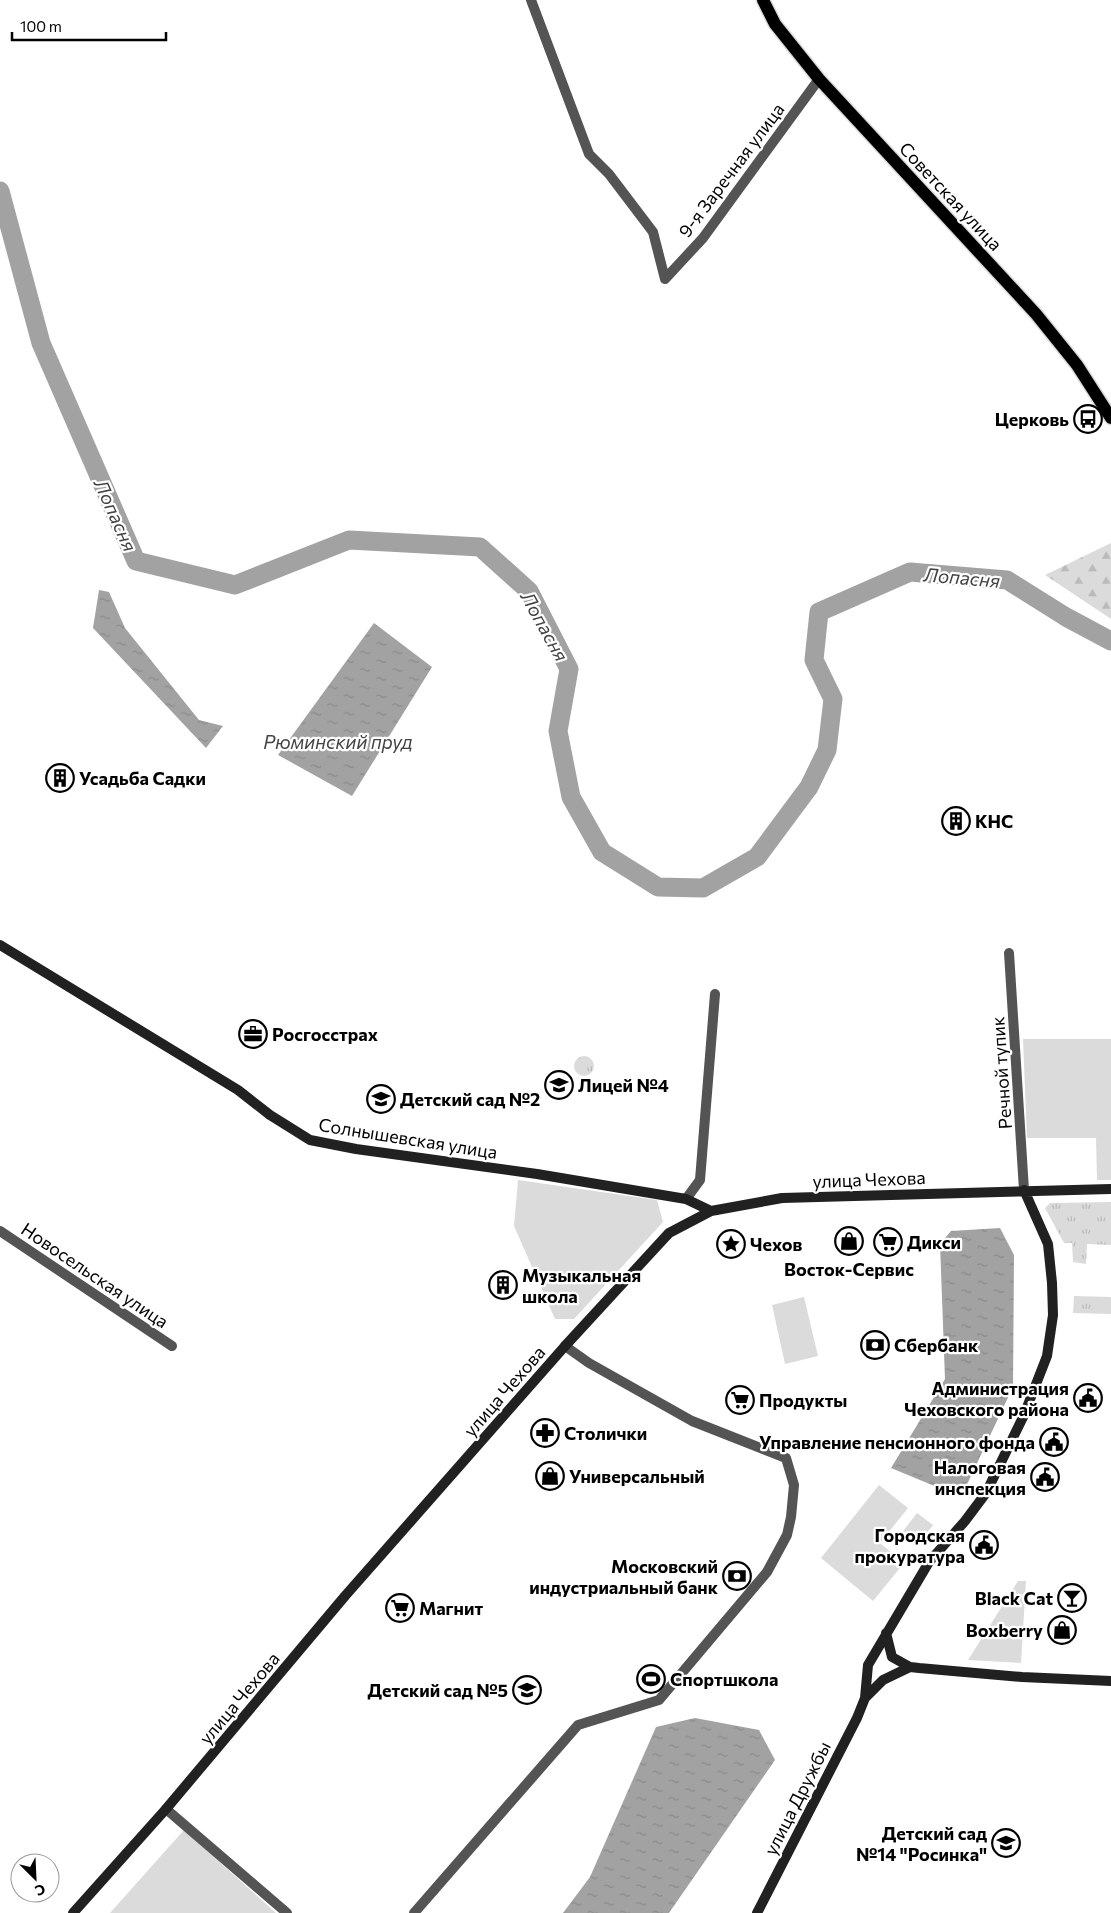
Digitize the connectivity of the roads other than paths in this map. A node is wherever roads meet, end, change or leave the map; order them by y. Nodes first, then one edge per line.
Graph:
1 (531, 0) edge
2 (763, 0) edge
3 (819, 79) junction
4 (1111, 418) edge
5 (0, 944) edge
6 (1009, 953) dead end
7 (715, 994) dead end
8 (1111, 1189) edge
9 (1024, 1190) junction
10 (686, 1199) junction
11 (712, 1211) junction
12 (0, 1231) edge
13 (172, 1346) dead end
14 (565, 1346) junction
15 (886, 1633) junction
16 (910, 1667) junction
17 (1111, 1681) edge
18 (865, 1698) junction
19 (166, 1809) junction
20 (73, 1913) edge
21 (288, 1913) edge
22 (414, 1913) edge
23 (757, 1913) edge

1 - 3 street, 9-я Заречная улица
2 - 3 main road, Советская улица
3 - 4 main road, Советская улица
5 - 10 street, Солнышевская улица
6 - 9 street, Речной тупик
7 - 10 street
8 - 9 street, улица Чехова
9 - 11 street, улица Чехова
9 - 15 street, улица Дружбы
10 - 11 street, Солнышевская улица
11 - 14 street, улица Чехова
12 - 13 street, Новосельская улица
14 - 19 street, улица Чехова
14 - 22 street
15 - 16 street
15 - 18 street, улица Дружбы
16 - 17 street
16 - 18 street, улица Дружбы
18 - 23 street, улица Дружбы
19 - 20 street, улица Чехова
19 - 21 street

